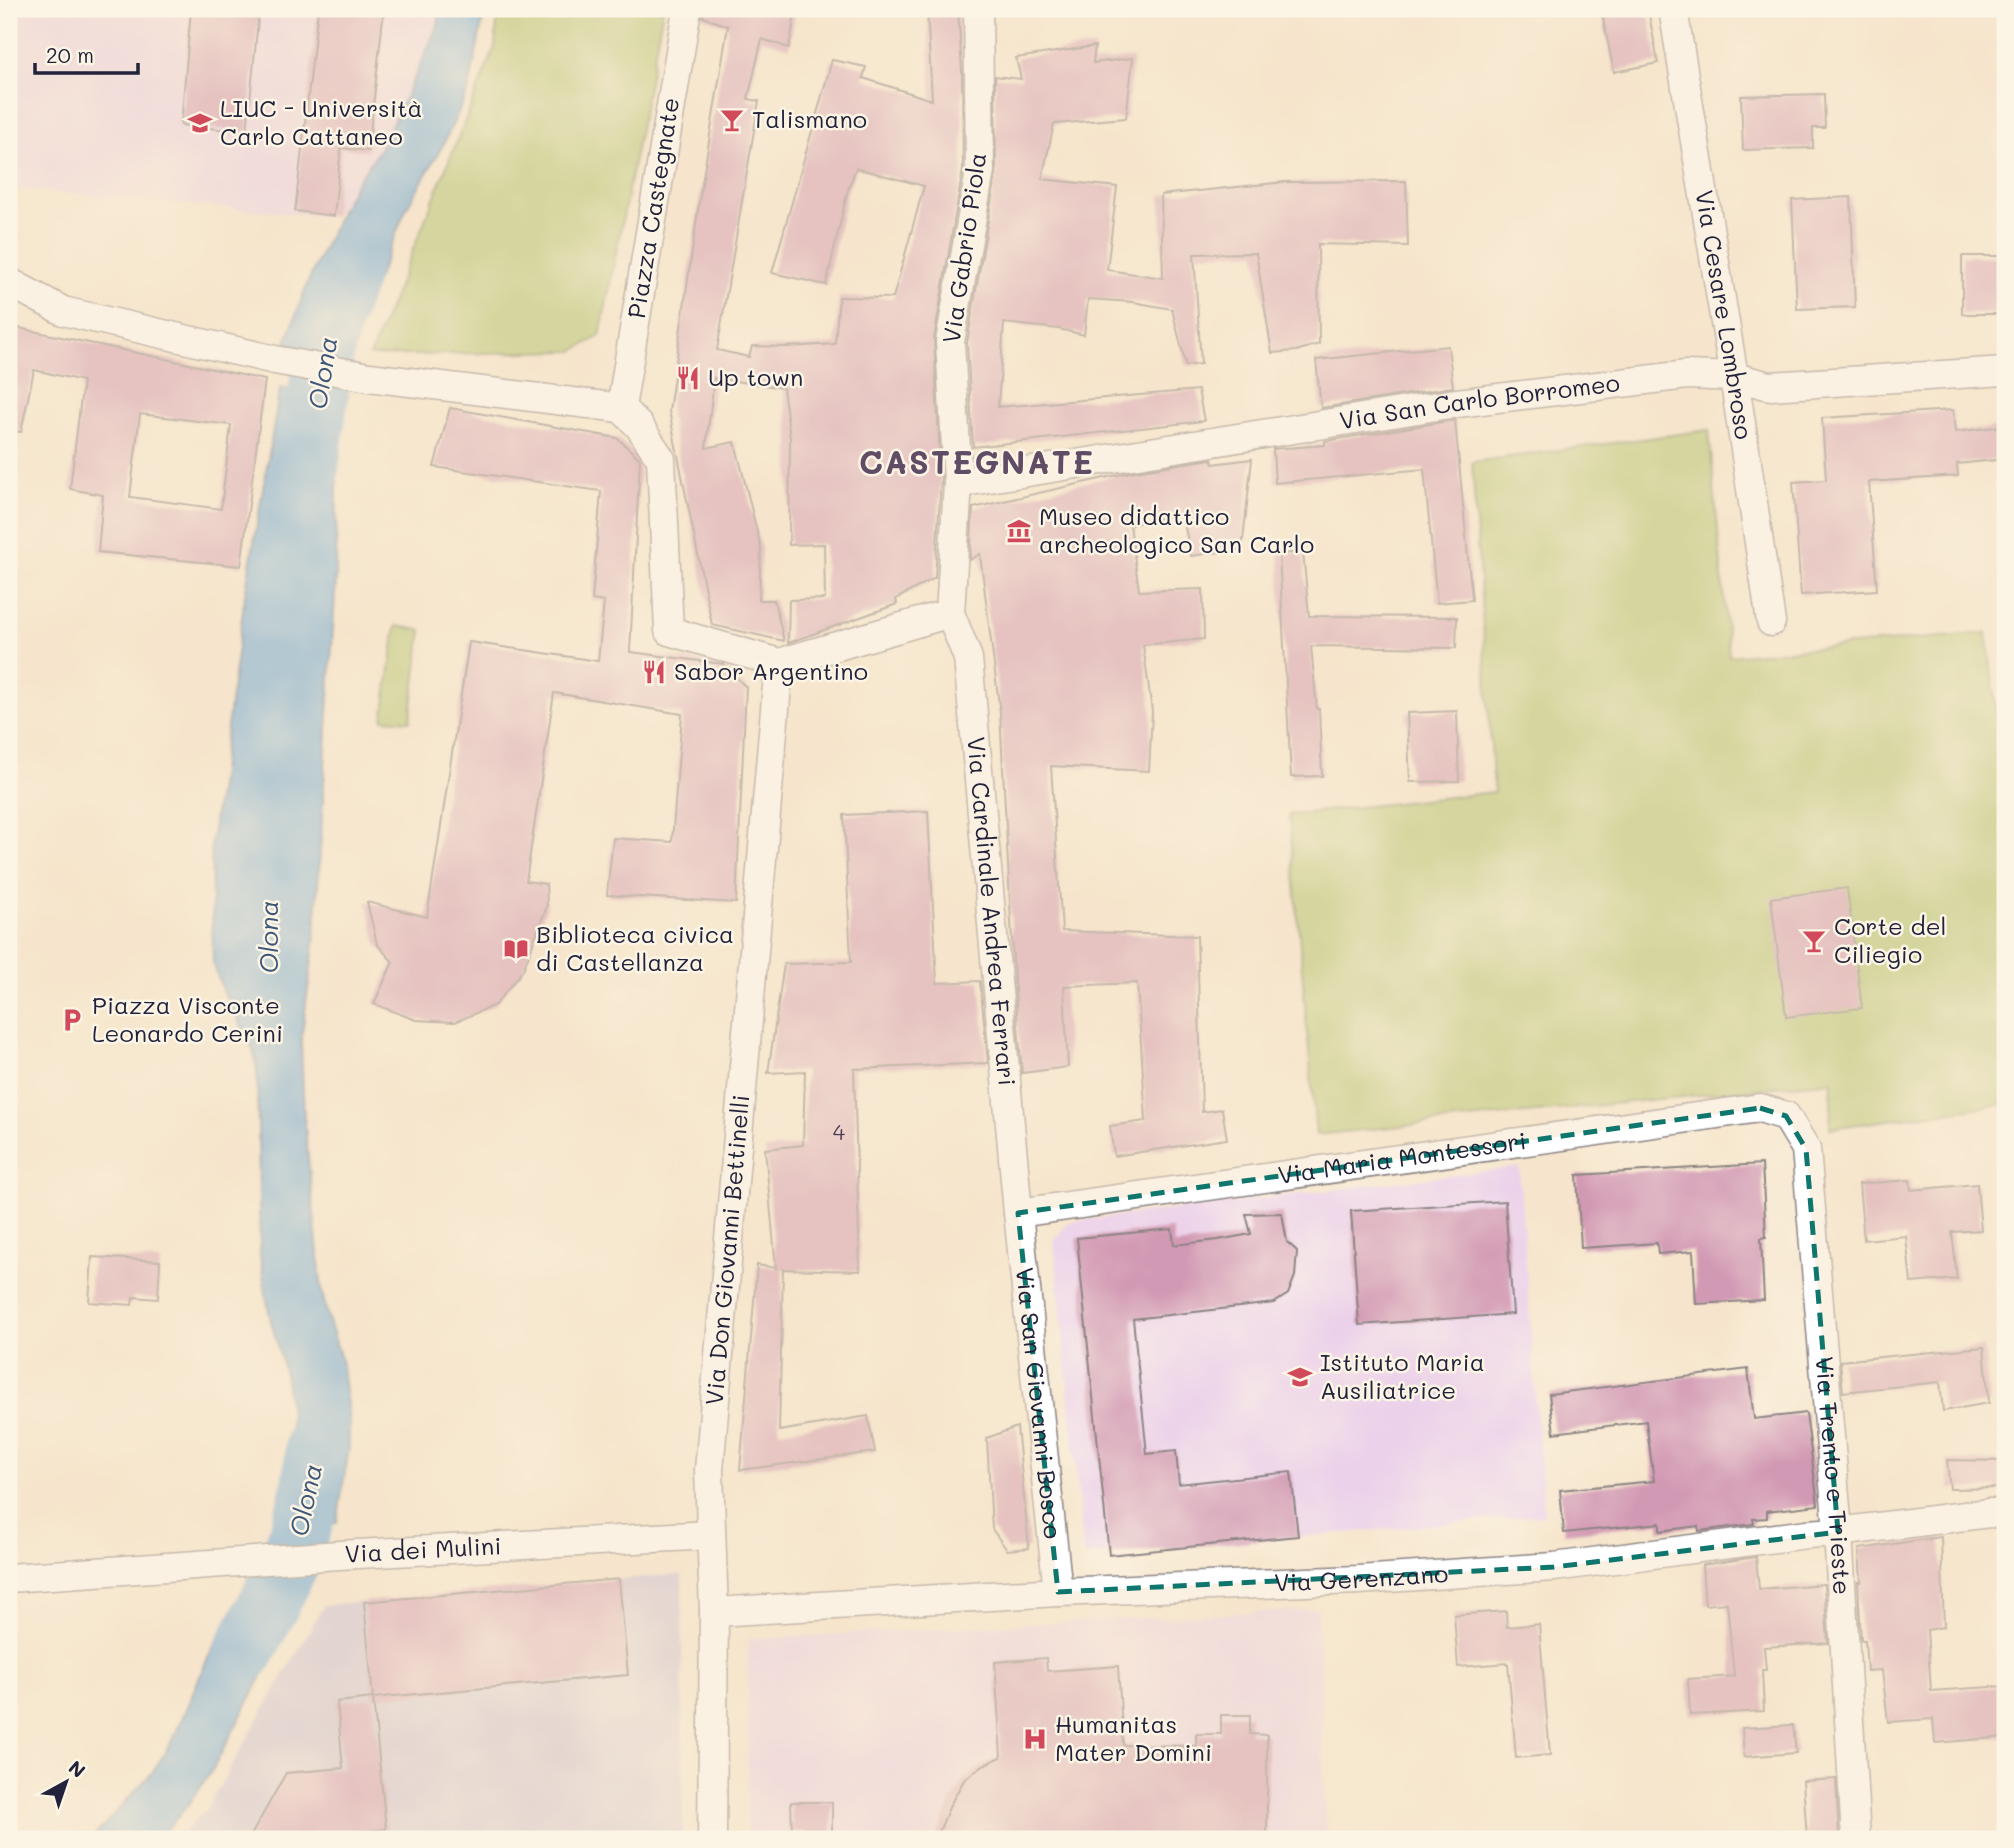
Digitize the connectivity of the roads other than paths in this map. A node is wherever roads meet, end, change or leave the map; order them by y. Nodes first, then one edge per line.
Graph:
1 (687, 9) edge
2 (978, 9) edge
3 (1673, 9) edge
4 (9, 282) edge
5 (2005, 371) edge
6 (1734, 377) junction
7 (621, 408) junction
8 (958, 483) junction
9 (950, 612) junction
10 (1771, 622) dead end
11 (779, 663) junction
12 (1786, 1116) joint
13 (1018, 1213) junction
14 (2005, 1514) edge
15 (1838, 1532) junction
16 (711, 1535) junction
17 (9, 1578) edge
18 (1058, 1591) junction
19 (714, 1612) junction
20 (712, 1839) edge
21 (1856, 1839) edge

1 - 7 street, Piazza Castegnate
2 - 8 street, Via Gabrio Piola
3 - 6 street, Via Cesare Lombroso
4 - 7 street
5 - 6 street, Via San Carlo Borromeo
6 - 8 street, Via San Carlo Borromeo
6 - 10 street, Via Cesare Lombroso
7 - 11 street
8 - 9 street, Via Gabrio Piola
9 - 11 street
9 - 13 street, Via Cardinale Andrea Ferrari
11 - 16 street, Via Don Giovanni Bettinelli
12 - 13 street, Via Maria Montessori
12 - 15 street, Via Trento e Trieste
13 - 18 street, Via San Giovanni Bosco
14 - 15 street, Via Gerenzano
15 - 18 street, Via Gerenzano
15 - 21 street, Via Trento e Trieste
16 - 17 street, Via dei Mulini
16 - 19 street, Via Don Giovanni Bettinelli
18 - 19 street, Via Gerenzano
19 - 20 street, Via Don Giovanni Bettinelli

